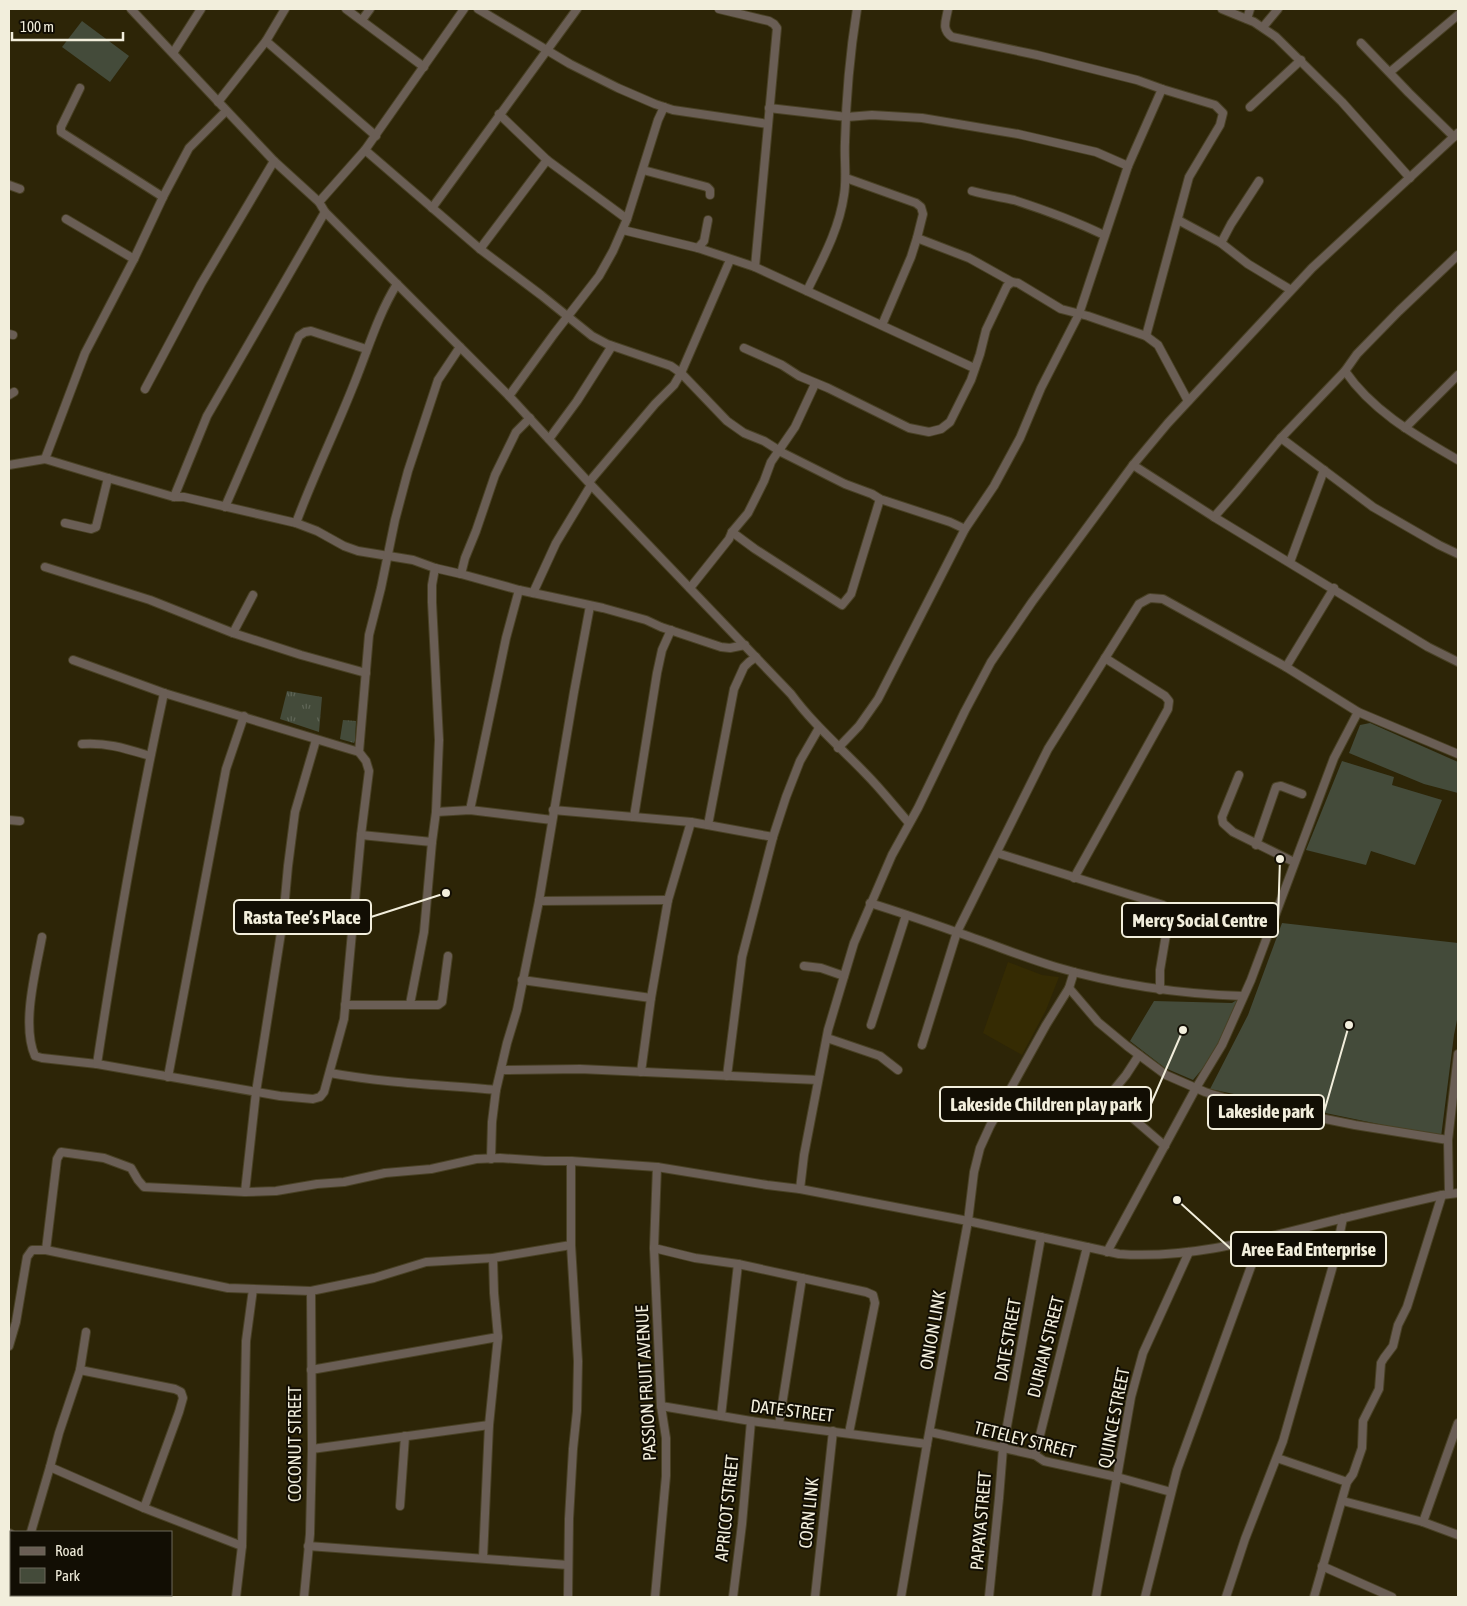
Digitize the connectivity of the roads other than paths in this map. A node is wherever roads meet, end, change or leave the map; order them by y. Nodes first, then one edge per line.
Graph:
1 (131, 9) edge
2 (201, 9) edge
3 (285, 9) edge
4 (346, 9) edge
5 (370, 9) edge
6 (464, 9) edge
7 (478, 9) edge
8 (577, 9) edge
9 (719, 9) edge
10 (857, 9) edge
11 (948, 9) edge
12 (1222, 9) edge
13 (1250, 9) edge
14 (1278, 9) edge
15 (1458, 15) edge
16 (1248, 19) junction
17 (362, 20) junction
18 (1263, 26) junction
19 (266, 41) junction
20 (1361, 43) dead end
21 (548, 50) junction
22 (173, 53) junction
23 (1301, 60) junction
24 (424, 67) junction
25 (1390, 72) junction
26 (80, 88) dead end
27 (1162, 89) junction
28 (218, 102) junction
29 (664, 107) junction
30 (1250, 107) dead end
31 (769, 108) junction
32 (226, 111) junction
33 (499, 114) junction
34 (847, 117) junction
35 (768, 124) junction
36 (1456, 135) edge
37 (376, 136) junction
38 (365, 150) junction
39 (547, 160) junction
40 (274, 161) junction
41 (1128, 166) junction
42 (643, 170) junction
43 (846, 178) junction
44 (1410, 178) junction
45 (1259, 181) dead end
46 (9, 185) edge
47 (20, 189) dead end
48 (972, 192) dead end
49 (710, 195) dead end
50 (163, 197) junction
51 (318, 202) junction
52 (432, 208) junction
53 (325, 212) junction
54 (66, 219) dead end
55 (627, 219) junction
56 (708, 220) dead end
57 (1178, 220) junction
58 (623, 230) junction
59 (1104, 235) junction
60 (917, 238) junction
61 (1221, 243) junction
62 (698, 248) junction
63 (480, 249) junction
64 (1458, 255) edge
65 (134, 258) junction
66 (730, 260) junction
67 (755, 267) junction
68 (1012, 282) junction
69 (397, 284) junction
70 (1291, 290) junction
71 (807, 291) junction
72 (1079, 314) junction
73 (567, 316) junction
74 (882, 325) junction
75 (1146, 336) junction
76 (612, 346) junction
77 (460, 347) junction
78 (744, 348) dead end
79 (366, 350) junction
80 (974, 368) junction
81 (1345, 371) junction
82 (681, 373) junction
83 (1458, 375) edge
84 (815, 384) junction
85 (145, 389) dead end
86 (509, 396) junction
87 (1188, 401) junction
88 (530, 418) junction
89 (1405, 428) junction
90 (1281, 438) junction
91 (549, 439) junction
92 (778, 450) junction
93 (45, 459) junction
94 (1458, 460) edge
95 (9, 465) edge
96 (1133, 465) junction
97 (1324, 470) junction
98 (108, 478) junction
99 (590, 484) junction
100 (174, 497) junction
101 (880, 499) junction
102 (224, 507) junction
103 (1214, 517) junction
104 (65, 523) dead end
105 (296, 523) junction
106 (965, 529) junction
107 (732, 532) junction
108 (1458, 554) edge
109 (388, 556) junction
110 (1290, 562) junction
111 (45, 567) dead end
112 (435, 568) junction
113 (461, 574) junction
114 (690, 588) junction
115 (1334, 588) junction
116 (519, 590) junction
117 (533, 593) junction
118 (253, 595) dead end
119 (590, 606) junction
120 (671, 630) junction
121 (233, 633) junction
122 (745, 645) junction
123 (756, 657) junction
124 (1105, 658) junction
125 (73, 660) dead end
126 (1458, 662) edge
127 (1286, 667) junction
128 (366, 673) junction
129 (164, 693) junction
130 (1358, 712) junction
131 (244, 716) junction
132 (819, 728) junction
133 (316, 740) junction
134 (82, 744) dead end
135 (838, 748) junction
136 (359, 752) junction
137 (1458, 754) edge
138 (150, 756) junction
139 (1239, 774) dead end
140 (1302, 794) dead end
141 (470, 810) junction
142 (553, 810) junction
143 (436, 812) junction
144 (634, 817) junction
145 (9, 820) edge
146 (20, 820) dead end
147 (552, 820) junction
148 (691, 822) junction
149 (909, 823) junction
150 (708, 825) junction
151 (361, 835) junction
152 (773, 837) junction
153 (432, 842) junction
154 (1256, 845) junction
155 (997, 853) junction
156 (1294, 862) junction
157 (1074, 878) junction
158 (668, 900) junction
159 (539, 901) junction
160 (870, 903) junction
161 (906, 915) junction
162 (957, 932) junction
163 (42, 937) dead end
164 (448, 956) dead end
165 (804, 966) dead end
166 (1074, 972) junction
167 (844, 976) junction
168 (522, 980) junction
169 (1069, 988) junction
170 (1160, 990) junction
171 (1243, 996) junction
172 (651, 998) junction
173 (410, 1004) junction
174 (345, 1005) junction
175 (871, 1025) dead end
176 (826, 1038) junction
177 (922, 1045) dead end
178 (1139, 1054) junction
179 (1458, 1054) edge
180 (97, 1064) junction
181 (501, 1070) junction
182 (898, 1070) dead end
183 (641, 1072) junction
184 (330, 1073) junction
185 (727, 1076) junction
186 (168, 1077) junction
187 (818, 1080) junction
188 (1196, 1088) junction
189 (496, 1090) junction
190 (256, 1092) junction
191 (1448, 1140) junction
192 (1165, 1146) junction
193 (491, 1158) junction
194 (571, 1161) junction
195 (658, 1167) junction
196 (800, 1189) junction
197 (245, 1192) junction
198 (1458, 1193) edge
199 (1445, 1194) junction
200 (1343, 1218) junction
201 (968, 1222) junction
202 (1041, 1237) junction
203 (1261, 1239) junction
204 (571, 1245) junction
205 (1087, 1247) junction
206 (654, 1248) junction
207 (46, 1250) junction
208 (1107, 1252) junction
209 (1189, 1252) junction
210 (493, 1258) junction
211 (738, 1264) junction
212 (802, 1278) junction
213 (253, 1289) junction
214 (311, 1291) junction
215 (86, 1332) dead end
216 (498, 1337) junction
217 (9, 1346) edge
218 (80, 1370) junction
219 (311, 1370) junction
220 (661, 1406) junction
221 (721, 1416) junction
222 (751, 1421) junction
223 (779, 1424) junction
224 (1458, 1424) edge
225 (489, 1425) junction
226 (832, 1431) junction
227 (930, 1432) junction
228 (849, 1433) junction
229 (405, 1436) junction
230 (924, 1444) junction
231 (1003, 1448) junction
232 (312, 1449) junction
233 (1035, 1455) junction
234 (1277, 1458) junction
235 (50, 1468) junction
236 (1118, 1477) junction
237 (1347, 1482) junction
238 (1171, 1492) junction
239 (1343, 1501) junction
240 (400, 1506) dead end
241 (144, 1508) junction
242 (1423, 1522) junction
243 (31, 1531) edge
244 (1458, 1535) edge
245 (242, 1546) junction
246 (308, 1546) junction
247 (483, 1558) junction
248 (568, 1565) junction
249 (1322, 1566) junction
250 (236, 1597) edge
251 (304, 1597) edge
252 (568, 1597) edge
253 (655, 1597) edge
254 (733, 1597) edge
255 (815, 1597) edge
256 (901, 1597) edge
257 (989, 1597) edge
258 (1096, 1597) edge
259 (1145, 1597) edge
260 (1226, 1597) edge
261 (1314, 1597) edge
262 (1392, 1597) edge

1 - 22 street
2 - 22 street
3 - 19 street
4 - 17 street
5 - 17 street
6 - 24 street
7 - 21 street
8 - 21 street
9 - 31 street
10 - 34 street
11 - 27 street
12 - 16 street
13 - 16 street
14 - 18 street
15 - 25 street
16 - 18 street
17 - 24 street
18 - 23 street
19 - 28 street
19 - 37 street
20 - 25 street
21 - 29 street
21 - 33 street
22 - 28 street
23 - 30 street
23 - 44 street
24 - 37 street
25 - 36 street
26 - 50 street
27 - 41 street
27 - 57 street
28 - 32 street
29 - 35 street
29 - 42 street
31 - 34 street
31 - 35 street
32 - 40 street
32 - 50 street
33 - 39 street
33 - 52 street
34 - 41 street
34 - 43 street
35 - 67 street
36 - 44 street
37 - 38 street
38 - 51 street
38 - 52 street
39 - 55 street
39 - 63 street
40 - 51 street
40 - 85 street
41 - 59 street
42 - 49 street
42 - 55 street
43 - 60 street
43 - 71 street
44 - 70 street
45 - 61 street
46 - 47 street
48 - 59 street
50 - 65 street
51 - 53 street
52 - 63 street
53 - 69 street
53 - 100 street
54 - 65 street
55 - 58 street
56 - 62 street
57 - 61 street
57 - 75 street
58 - 62 street
58 - 73 street
59 - 72 street
60 - 68 street
60 - 74 street
61 - 70 street
62 - 66 street
63 - 73 street
64 - 81 street
65 - 93 street
66 - 67 street
66 - 82 street
67 - 71 street
68 - 72 street
68 - 80 street
69 - 77 street
69 - 79 street
70 - 87 street
71 - 74 street
72 - 75 street
72 - 106 street
73 - 76 street
73 - 86 street
74 - 80 street
75 - 87 street
76 - 82 street
76 - 91 street
77 - 86 street
77 - 109 street
78 - 84 street
79 - 102 street
79 - 105 street
80 - 84 street
81 - 89 street
81 - 90 street
82 - 92 street
82 - 99 street
83 - 89 street
84 - 92 street
86 - 88 street
87 - 96 street
88 - 91 street
88 - 113 street
89 - 94 street
90 - 97 street
90 - 103 street
91 - 99 street
92 - 101 street
92 - 107 street
93 - 95 street
93 - 98 street
96 - 103 street
96 - 149 street
97 - 108 street
97 - 110 street
98 - 100 street
98 - 104 street
99 - 114 street
99 - 117 street
100 - 102 street
101 - 106 street
101 - 107 street
102 - 105 street
103 - 110 street
105 - 109 street
106 - 135 street
107 - 114 street
109 - 112 street
109 - 128 street
110 - 115 street
111 - 121 street
112 - 113 street
112 - 143 street
113 - 116 street
114 - 122 street
115 - 126 street
115 - 127 street
116 - 117 street
116 - 141 street
117 - 119 street
118 - 121 street
119 - 120 street
119 - 142 street
120 - 122 street
120 - 144 street
121 - 128 street
122 - 123 street
123 - 132 street
123 - 150 street
124 - 127 street
124 - 155 street
124 - 157 street
125 - 129 street
127 - 130 street
128 - 136 street
129 - 131 street
129 - 138 street
130 - 137 street
130 - 156 street
131 - 133 street
131 - 186 street
132 - 135 street
132 - 152 street
133 - 136 street
133 - 190 street
134 - 138 street
135 - 149 street
136 - 151 street
138 - 180 street
139 - 154 street
140 - 154 street
141 - 143 street
141 - 147 street
142 - 144 street
142 - 147 street
143 - 153 street
144 - 148 street
145 - 146 street
147 - 159 street
148 - 150 street
148 - 158 street
149 - 160 street
150 - 152 street
151 - 153 street
151 - 174 street
152 - 185 street
153 - 173 street
154 - 156 street
155 - 157 street
155 - 162 street
156 - 171 street
157 - 170 street
158 - 159 street
158 - 172 street
159 - 168 street
160 - 161 street
160 - 167 street
161 - 162 street
161 - 175 street
162 - 166 street
162 - 177 street
163 - 180 street
164 - 173 street
165 - 167 street
166 - 169 street, ONION LINK
166 - 170 street
167 - 176 street
168 - 172 street
168 - 181 street
169 - 178 street
169 - 201 street, ONION LINK
170 - 171 street
171 - 188 street
172 - 183 street
173 - 174 street
174 - 184 street
176 - 182 street
176 - 187 street
178 - 188 street
178 - 192 street
179 - 191 street
180 - 186 street
181 - 183 street
181 - 189 street
183 - 185 street
184 - 189 street
184 - 190 street
185 - 187 street
186 - 190 street
187 - 196 street
188 - 191 street
188 - 192 street
189 - 193 street
190 - 197 street
191 - 199 street
192 - 208 street
193 - 194 street
193 - 197 street
194 - 195 street
194 - 204 street
195 - 196 street
195 - 206 street, PASSION FRUIT AVENUE
196 - 201 street
197 - 207 street
198 - 199 street
199 - 200 street
199 - 237 street
200 - 203 street
200 - 234 street
201 - 202 street
201 - 227 street, ONION LINK
202 - 205 street
202 - 231 street, DATE STREET
203 - 209 street
203 - 238 street
204 - 210 street
204 - 248 street
205 - 208 street
205 - 233 street, DURIAN STREET
206 - 211 street
206 - 220 street, PASSION FRUIT AVENUE
207 - 213 street
207 - 217 street
208 - 209 street
209 - 236 street, QUINCE STREET
210 - 214 street
210 - 216 street
211 - 212 street
211 - 221 street
212 - 223 street
212 - 228 street
213 - 214 street
213 - 245 street
214 - 219 street, COCONUT STREET
215 - 218 street
216 - 219 street
216 - 225 street
218 - 235 street
218 - 241 street
219 - 232 street, COCONUT STREET
220 - 221 street, DATE STREET
220 - 253 street, PASSION FRUIT AVENUE
221 - 222 street, DATE STREET
222 - 223 street, DATE STREET
222 - 254 street, APRICOT STREET
223 - 226 street, DATE STREET
224 - 242 street
225 - 229 street
225 - 247 street
226 - 228 street, DATE STREET
226 - 255 street, CORN LINK
227 - 230 street, ONION LINK
227 - 231 street, TETELEY STREET
228 - 230 street, DATE STREET
229 - 232 street
229 - 240 street
230 - 256 street, ONION LINK
231 - 233 street, TETELEY STREET
231 - 257 street, PAPAYA STREET
232 - 246 street, COCONUT STREET
233 - 236 street, TETELEY STREET
234 - 237 street
234 - 260 street
235 - 241 street
235 - 243 street
236 - 238 street, TETELEY STREET
236 - 258 street, QUINCE STREET
237 - 239 street
238 - 259 street
239 - 242 street
239 - 249 street
241 - 245 street
242 - 244 street
245 - 250 street
246 - 247 street
246 - 251 street, COCONUT STREET
247 - 248 street
248 - 252 street
249 - 261 street
249 - 262 street

